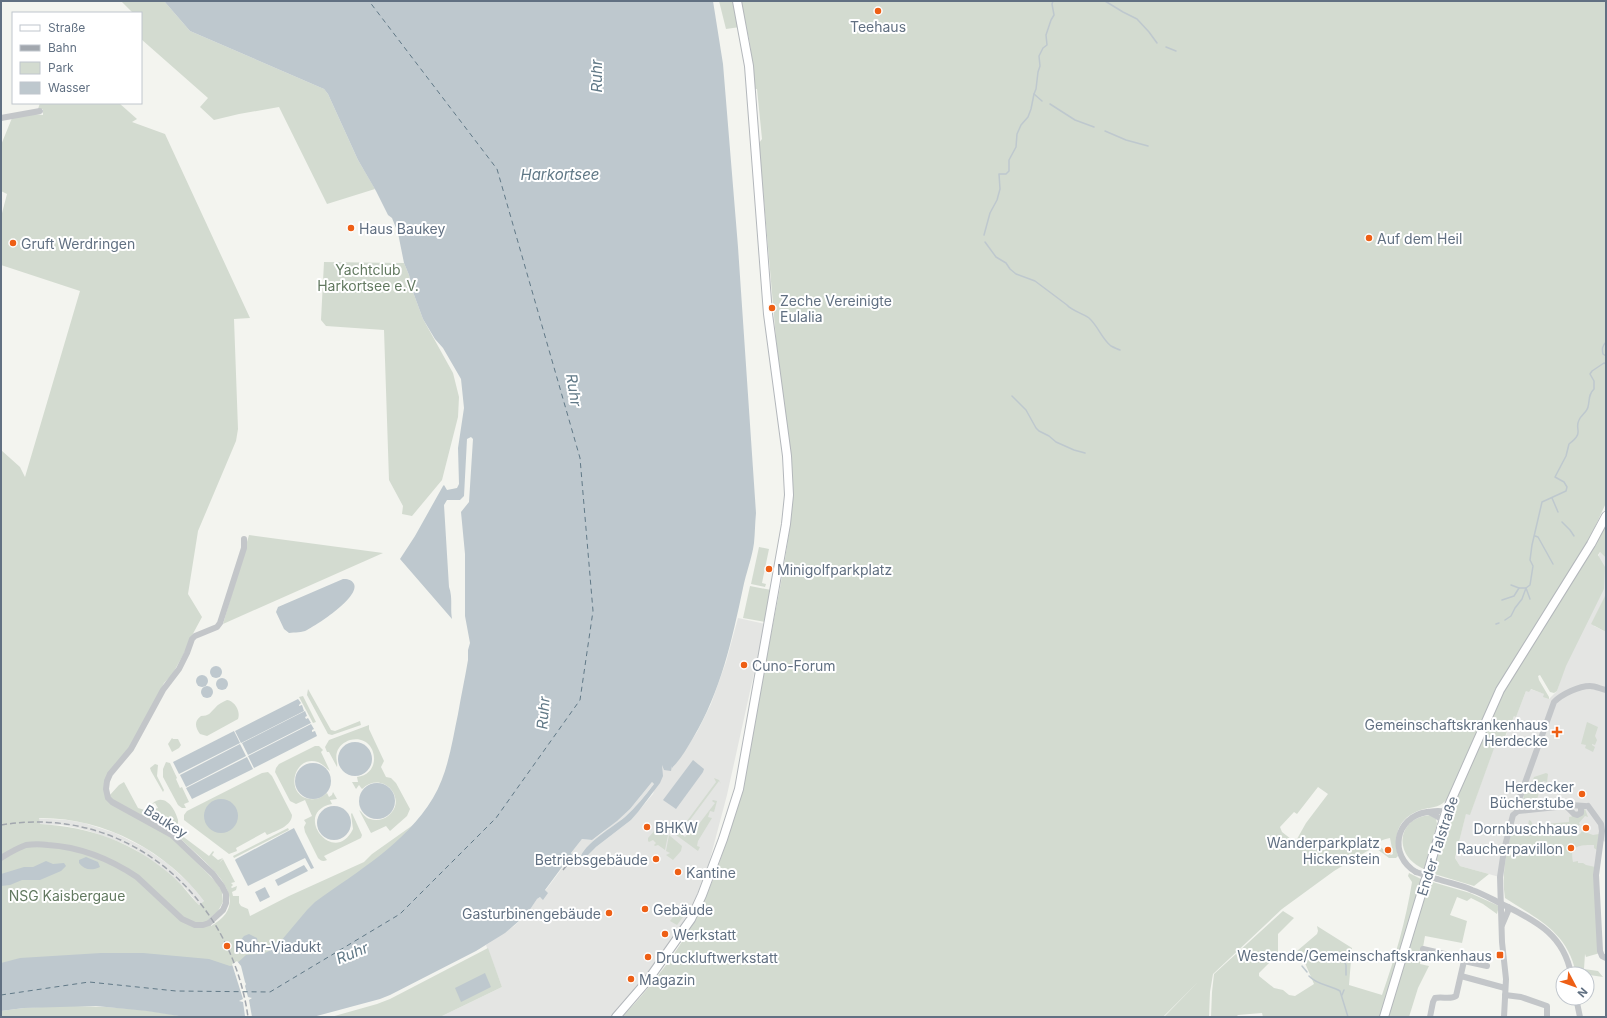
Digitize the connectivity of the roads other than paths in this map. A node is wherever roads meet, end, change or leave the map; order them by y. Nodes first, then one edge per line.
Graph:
1 (737, 1) edge
2 (40, 111) dead end
3 (1, 118) edge
4 (1606, 516) edge
5 (244, 539) dead end
6 (1606, 690) edge
7 (1580, 806) junction
8 (1588, 806) junction
9 (1568, 807) junction
10 (1518, 811) junction
11 (1429, 812) junction
12 (1446, 812) junction
13 (1589, 814) dead end
14 (1443, 821) junction
15 (1, 858) edge
16 (1501, 904) junction
17 (1508, 907) junction
18 (1502, 925) junction
19 (1423, 949) dead end
20 (1606, 958) edge
21 (1464, 961) junction
22 (1487, 966) dead end
23 (1570, 966) edge
24 (1461, 976) junction
25 (1505, 991) junction
26 (1578, 1006) edge
27 (616, 1017) edge
28 (1384, 1017) edge
29 (1430, 1017) edge
30 (1504, 1017) edge
31 (1547, 1017) edge
32 (1580, 1017) edge

1 - 27 main road
2 - 3 street
4 - 12 main road, Ender Talstraße
5 - 15 street, Baukey
6 - 10 street
7 - 8 street
7 - 9 street
7 - 9 street
8 - 13 street
8 - 20 street
9 - 10 street
10 - 16 street
11 - 12 street
11 - 14 street
11 - 16 street, bridge
12 - 14 main road, Ender Talstraße
14 - 28 main road, Ender Talstraße
16 - 17 street
16 - 18 street
17 - 18 street
17 - 23 street
18 - 25 street
19 - 21 street
21 - 22 street
21 - 24 street
24 - 25 street
24 - 29 street
25 - 30 street
25 - 31 street
26 - 32 street

